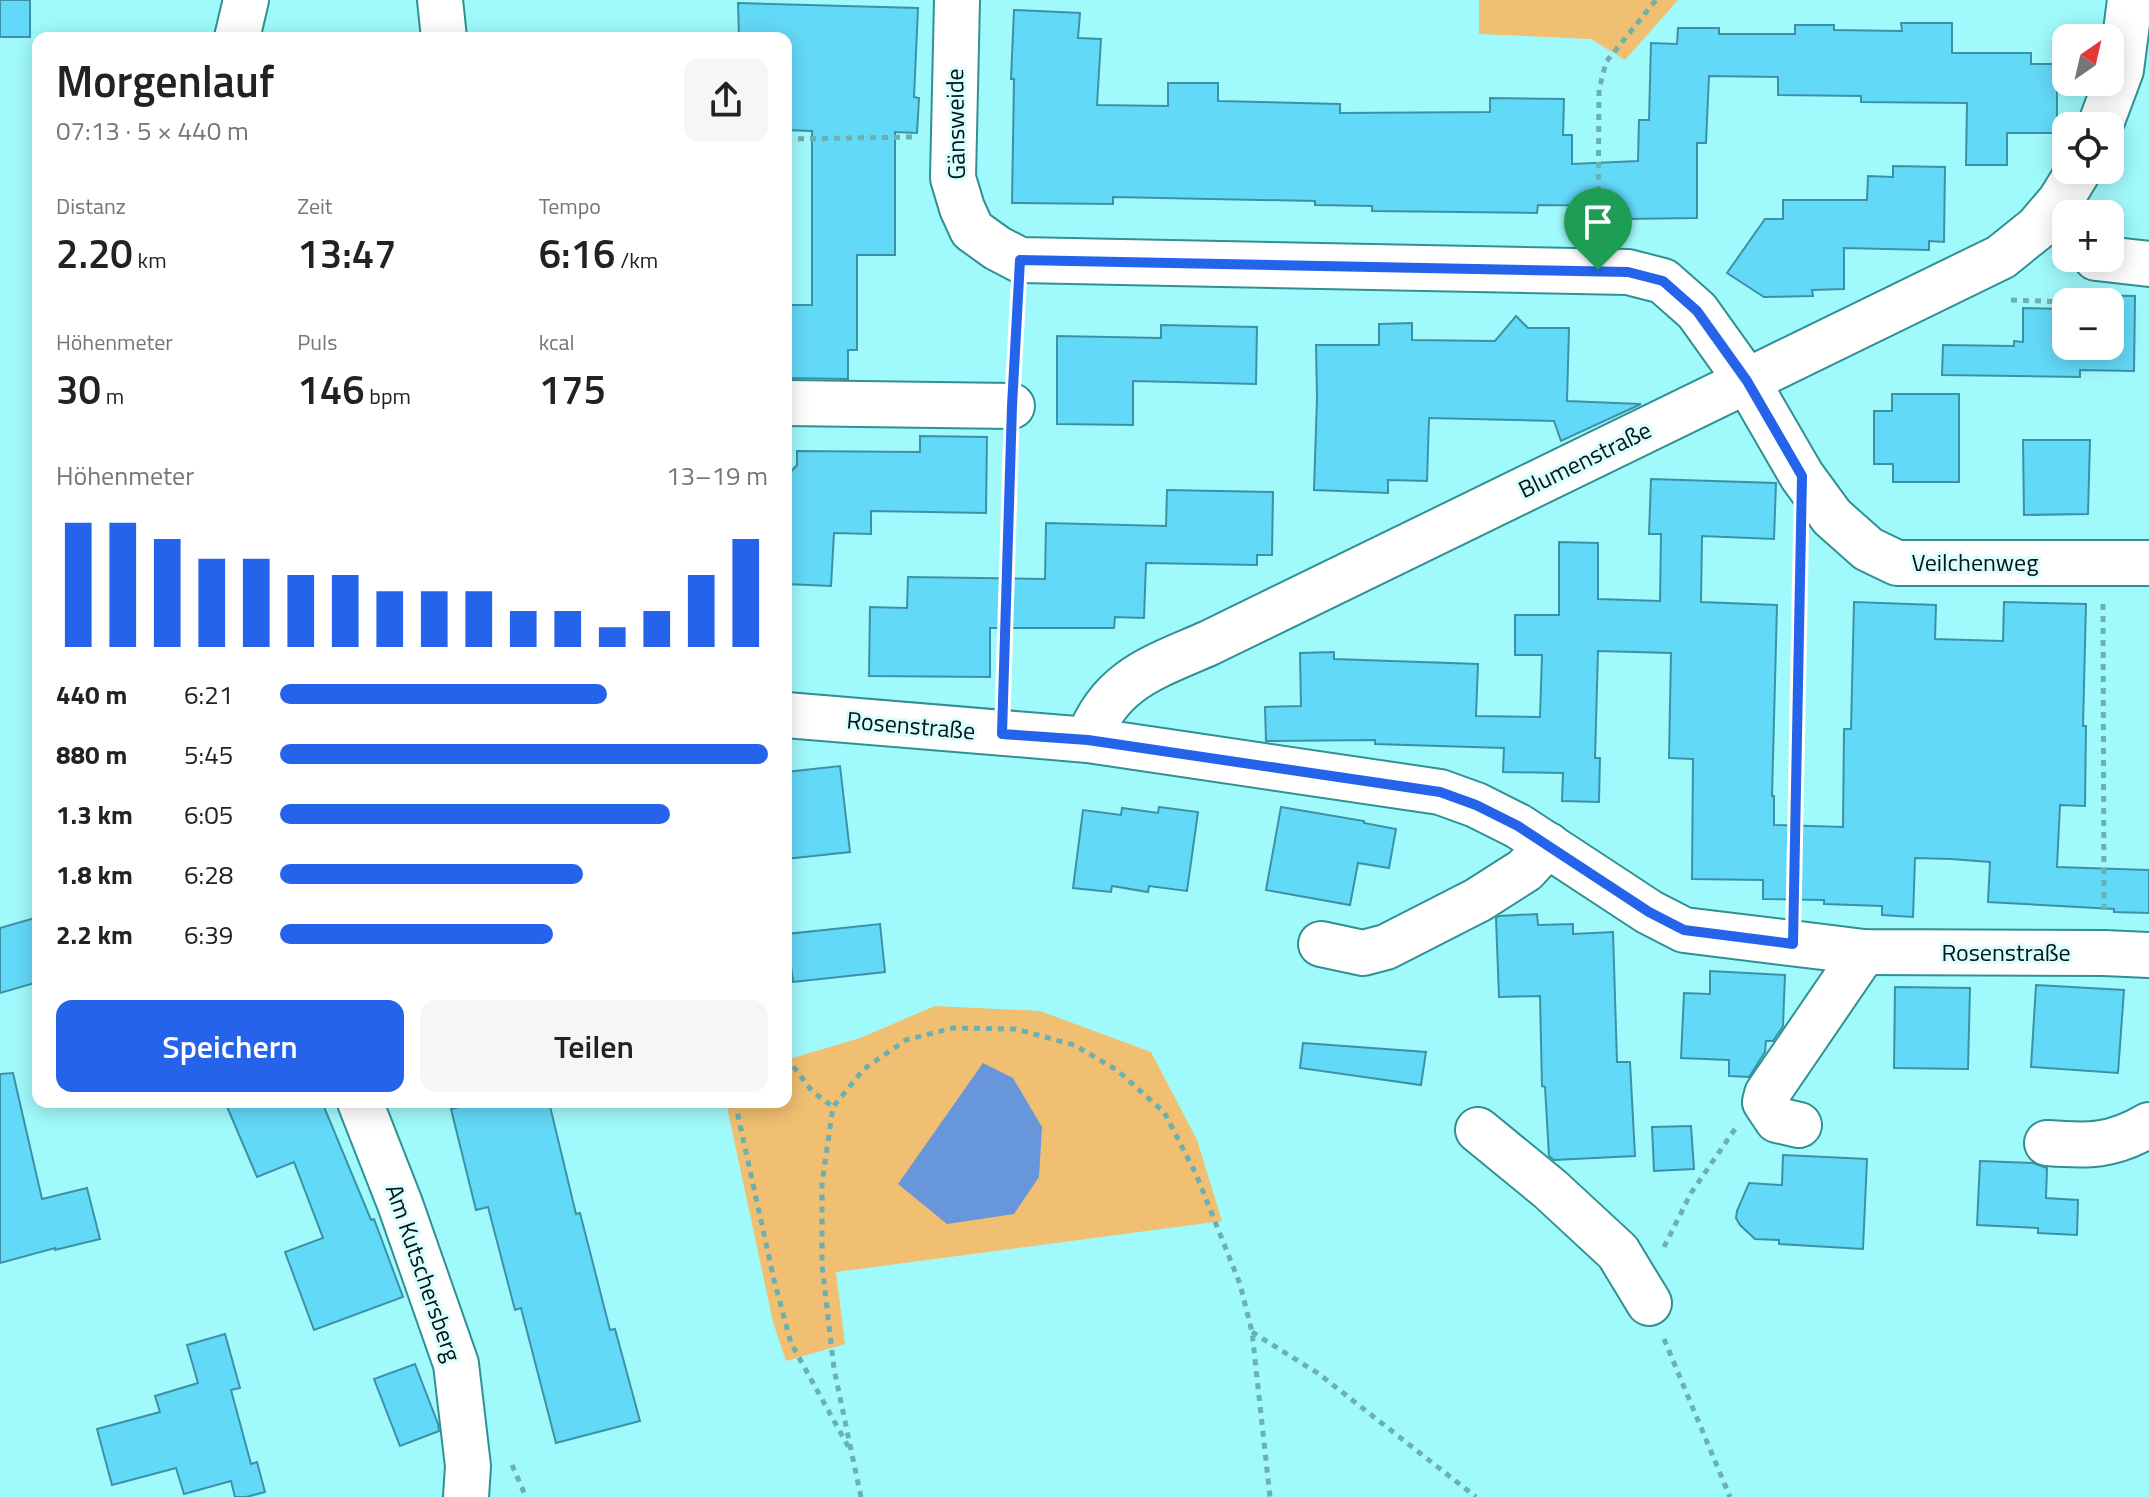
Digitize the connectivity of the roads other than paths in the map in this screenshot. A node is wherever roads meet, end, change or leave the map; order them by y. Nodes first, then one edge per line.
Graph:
1 (246, 0) edge
2 (440, 0) edge
3 (957, 0) edge
4 (2130, 0) edge
5 (238, 32) edge
6 (443, 32) edge
7 (2105, 112) edge
8 (2070, 184) edge
9 (2051, 237) edge
10 (2124, 261) edge
11 (2149, 264) edge
12 (1747, 381) junction
13 (792, 403) edge
14 (1012, 406) road end
15 (2149, 563) edge
16 (792, 716) edge
17 (1088, 740) junction
18 (1548, 845) junction
19 (1321, 944) dead end
20 (1864, 952) junction
21 (2149, 955) edge
22 (362, 1108) edge
23 (1799, 1125) dead end
24 (2149, 1125) edge
25 (1478, 1130) dead end
26 (2047, 1143) dead end
27 (1649, 1303) dead end
28 (466, 1497) edge

1 - 5 street
2 - 6 street
3 - 12 street, Gänsweide
4 - 7 street
8 - 9 street, Blumenstraße
9 - 12 street, Blumenstraße
10 - 11 street
12 - 15 street, Veilchenweg
12 - 17 street, Blumenstraße
13 - 14 street
16 - 17 street, Rosenstraße
17 - 18 street, Rosenstraße
18 - 19 street
18 - 20 street, Rosenstraße
20 - 21 street, Rosenstraße
20 - 23 street
22 - 28 street, Am Kutschersberg
24 - 26 street
25 - 27 street

